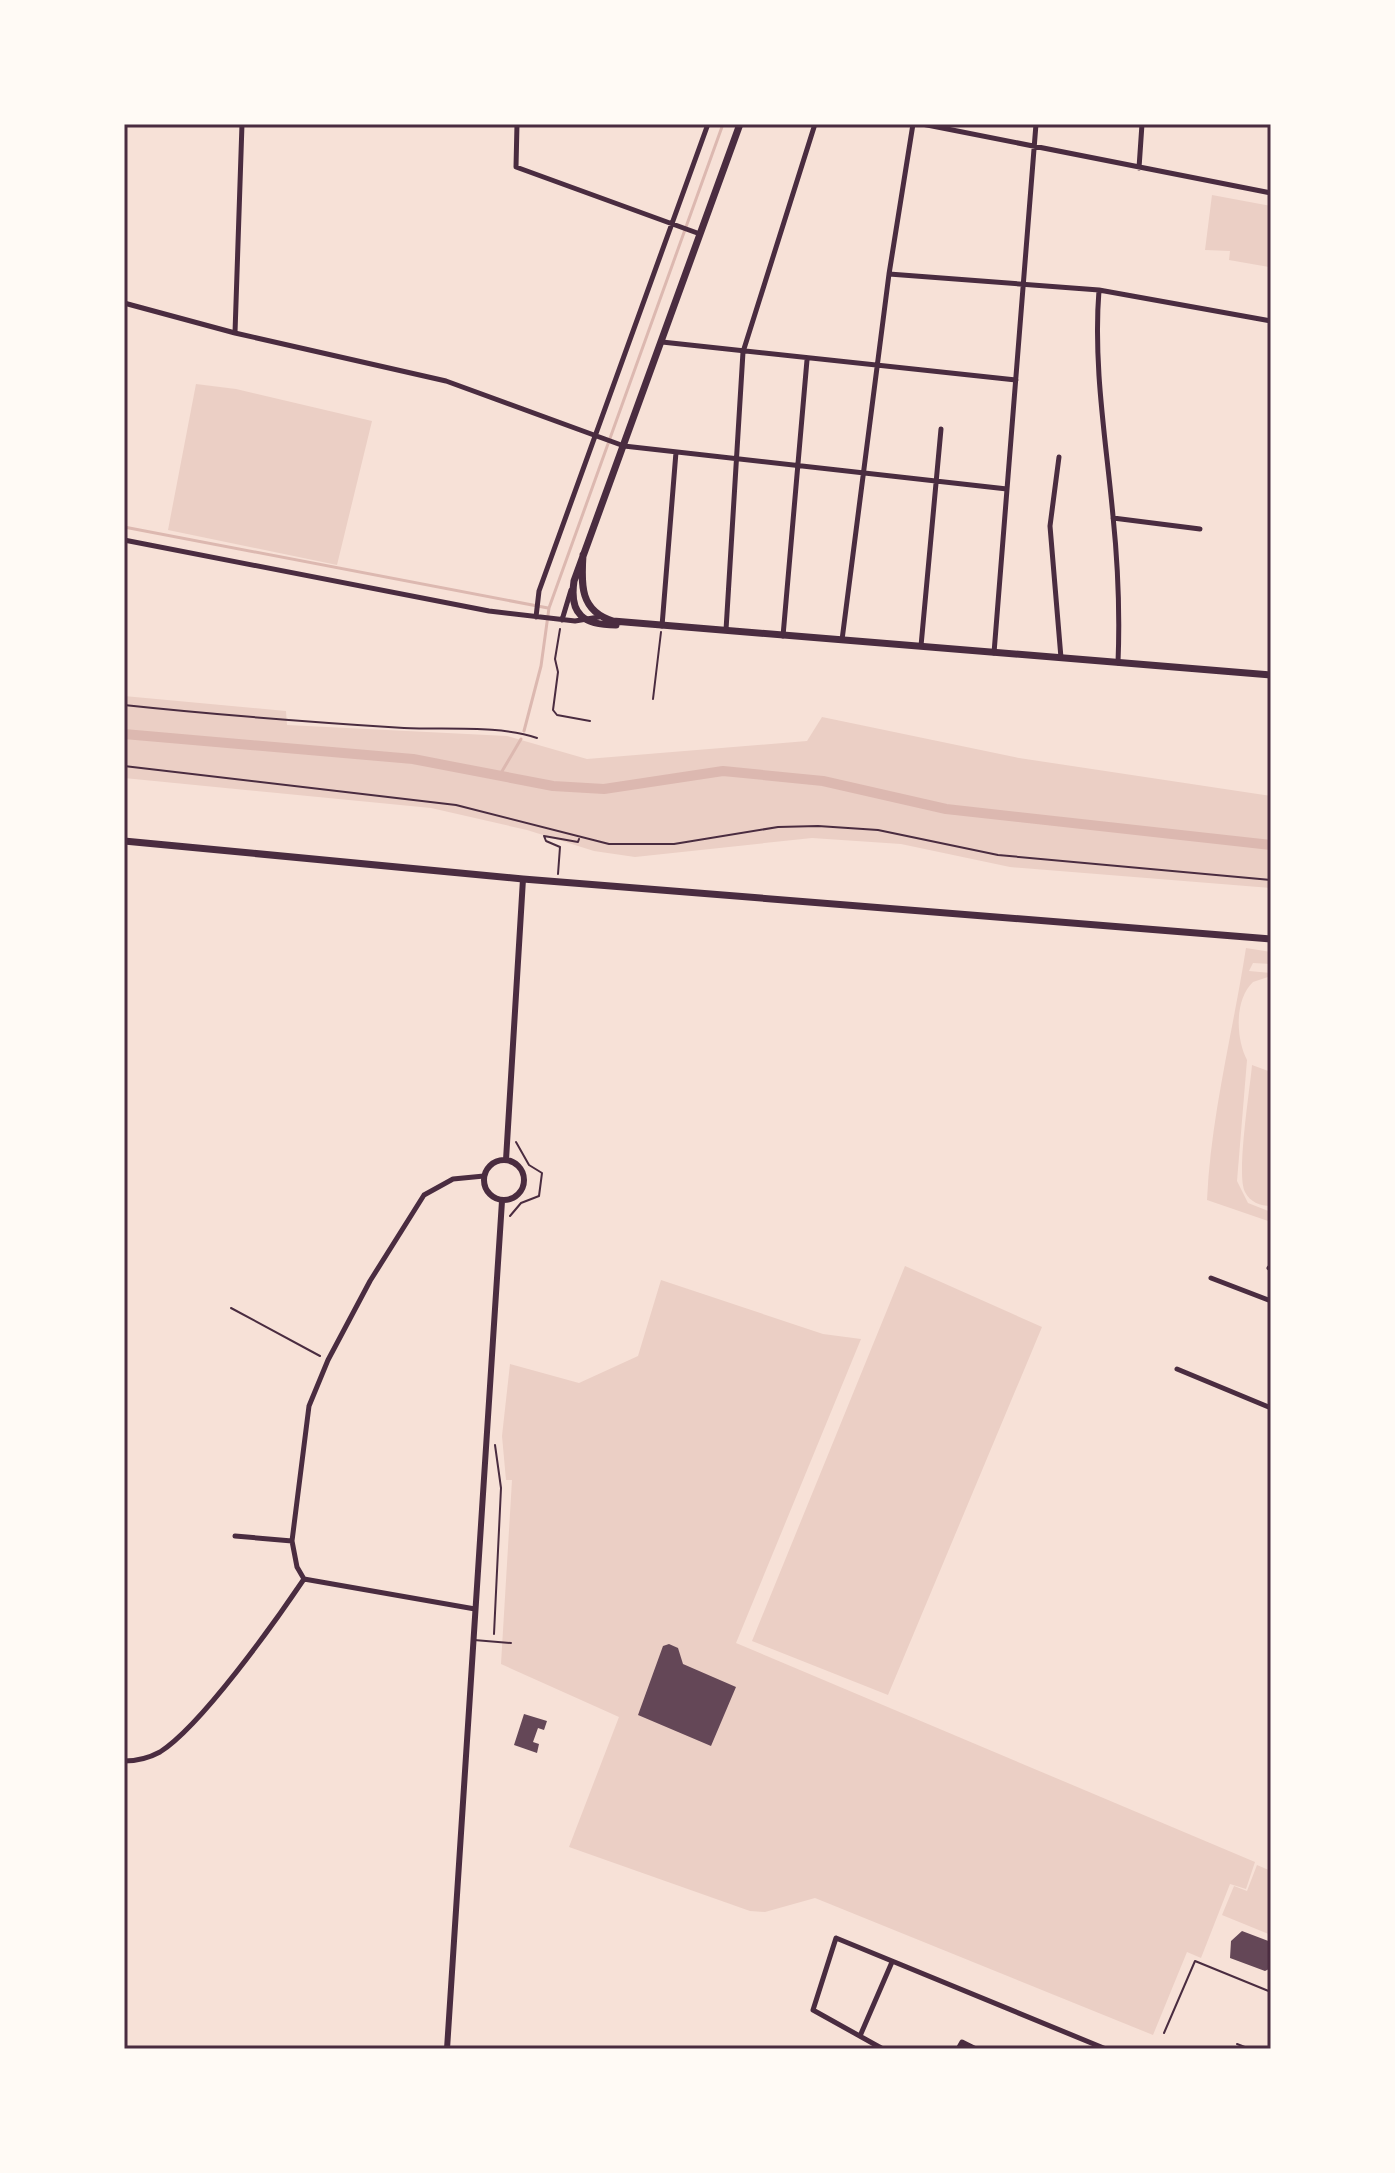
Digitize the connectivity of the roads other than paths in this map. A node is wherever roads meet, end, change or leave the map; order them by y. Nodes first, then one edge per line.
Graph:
1 (242, 124) edge
2 (517, 124) edge
3 (708, 124) edge
4 (740, 124) edge
5 (815, 124) edge
6 (913, 124) edge
7 (922, 124) edge
8 (1036, 124) edge
9 (1142, 124) edge
10 (1032, 146) junction
11 (1139, 168) junction
12 (1271, 193) edge
13 (673, 223) junction
14 (698, 233) junction
15 (889, 274) junction
16 (1022, 283) junction
17 (1099, 290) junction
18 (124, 303) edge
19 (1271, 321) edge
20 (235, 333) junction
21 (662, 342) junction
22 (743, 352) junction
23 (807, 360) junction
24 (878, 368) junction
25 (1016, 380) junction
26 (941, 429) dead end
27 (597, 437) junction
28 (621, 445) junction
29 (676, 452) junction
30 (1059, 457) dead end
31 (739, 461) junction
32 (796, 468) junction
33 (863, 476) junction
34 (935, 484) junction
35 (1007, 489) junction
36 (1113, 518) junction
37 (1200, 529) dead end
38 (124, 540) edge
39 (583, 555) junction
40 (574, 581) junction
41 (585, 599) junction
42 (538, 616) junction
43 (599, 617) junction
44 (582, 619) junction
45 (562, 620) junction
46 (634, 625) junction
47 (662, 627) junction
48 (726, 631) junction
49 (783, 636) junction
50 (842, 640) junction
51 (920, 647) junction
52 (994, 653) junction
53 (1061, 658) junction
54 (1118, 663) junction
55 (1271, 675) edge
56 (124, 841) edge
57 (523, 879) junction
58 (1271, 939) edge
59 (506, 1160) junction
60 (484, 1176) junction
61 (502, 1201) junction
62 (1211, 1278) dead end
63 (1271, 1301) edge
64 (1177, 1369) dead end
65 (1271, 1408) edge
66 (235, 1536) dead end
67 (292, 1541) junction
68 (304, 1579) junction
69 (475, 1609) junction
70 (473, 1640) junction
71 (511, 1643) dead end
72 (124, 1761) edge
73 (892, 1962) junction
74 (1271, 1992) edge
75 (1164, 2033) dead end
76 (860, 2036) junction
77 (447, 2049) edge
78 (883, 2049) edge
79 (958, 2049) edge
80 (976, 2049) edge
81 (1106, 2049) edge

1 - 20 street
2 - 13 street
3 - 13 street
4 - 14 main road
5 - 22 street
6 - 15 street
7 - 10 street
8 - 10 street
9 - 11 street
10 - 11 street
10 - 16 street
11 - 12 street
13 - 14 street
13 - 27 street
14 - 21 main road
15 - 16 street
15 - 24 street
16 - 17 street
16 - 25 street
17 - 19 street
17 - 36 street
18 - 20 street
20 - 27 street
21 - 22 street
21 - 28 main road
22 - 23 street
22 - 31 street
23 - 24 street
23 - 32 street
24 - 25 street
24 - 33 street
25 - 35 street
26 - 34 street
27 - 28 street
27 - 42 street
28 - 29 street
28 - 39 main road
29 - 31 street
29 - 47 street
30 - 53 street
31 - 32 street
31 - 48 street
32 - 33 street
32 - 49 street
33 - 34 street
33 - 50 street
34 - 35 street
34 - 51 street
35 - 52 street
36 - 37 street
36 - 54 street
38 - 42 street
39 - 40 main road
39 - 41 main road
40 - 44 main road
40 - 45 street
41 - 43 main road
41 - 44 street
42 - 45 street
43 - 44 street
43 - 46 main road
44 - 45 street
44 - 46 main road
46 - 47 main road
47 - 48 main road
48 - 49 main road
49 - 50 main road
50 - 51 main road
51 - 52 main road
52 - 53 main road
53 - 54 main road
54 - 55 main road
56 - 57 main road
57 - 58 main road
57 - 59 street
59 - 60 street
59 - 61 street
60 - 61 street
60 - 67 street
61 - 69 street
62 - 63 street
64 - 65 street
66 - 67 street
67 - 68 street
68 - 69 street
68 - 72 street
69 - 70 street
70 - 71 lane
70 - 77 street
73 - 76 street
73 - 76 street
73 - 81 street
74 - 75 lane
76 - 78 street
79 - 80 street

